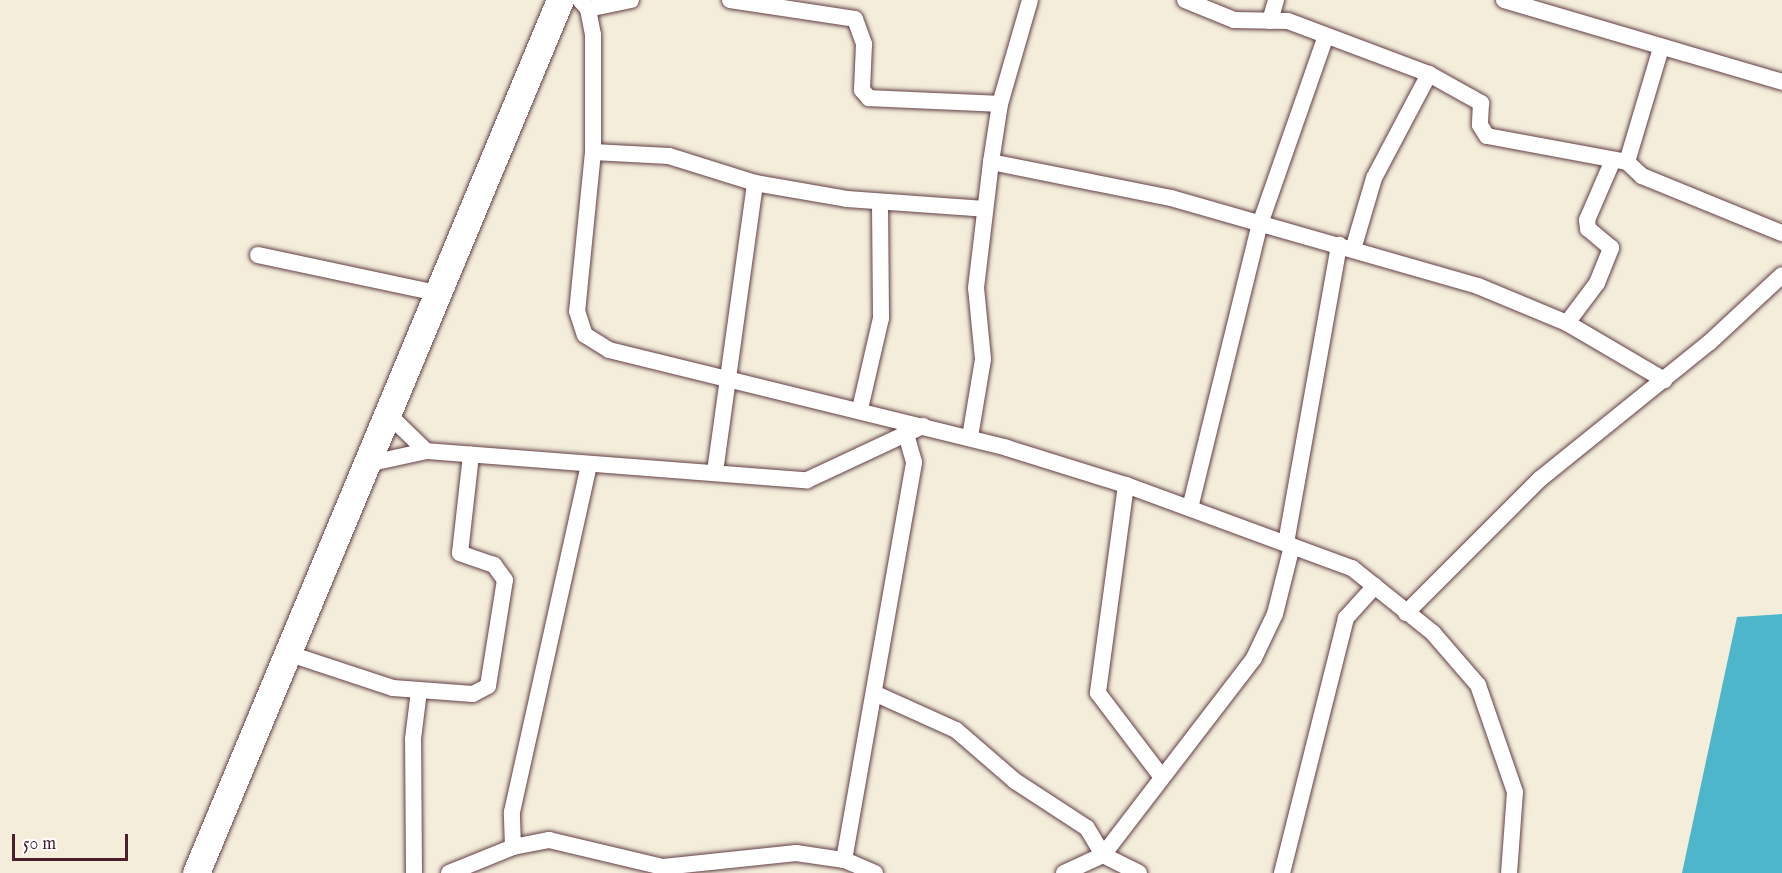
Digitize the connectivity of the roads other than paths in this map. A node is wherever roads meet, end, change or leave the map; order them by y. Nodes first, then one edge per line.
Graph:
1 (560, 0) edge
2 (631, 0) edge
3 (729, 0) edge
4 (1030, 0) edge
5 (1185, 0) edge
6 (1276, 0) edge
7 (1509, 1) edge
8 (584, 4) edge
9 (1270, 21) junction
10 (1325, 38) junction
11 (1661, 48) junction
12 (1429, 74) junction
13 (1782, 82) edge
14 (1000, 104) junction
15 (593, 152) junction
16 (1620, 161) junction
17 (990, 162) junction
18 (756, 183) junction
19 (880, 203) junction
20 (985, 209) junction
21 (1260, 224) junction
22 (1782, 233) edge
23 (1347, 246) junction
24 (258, 255) dead end
25 (1782, 276) edge
26 (437, 293) junction
27 (1568, 323) junction
28 (730, 380) junction
29 (1664, 380) junction
30 (860, 409) junction
31 (390, 416) junction
32 (923, 426) junction
33 (906, 434) junction
34 (970, 437) junction
35 (426, 451) junction
36 (471, 455) junction
37 (367, 464) junction
38 (589, 465) junction
39 (716, 472) junction
40 (1126, 485) junction
41 (1190, 508) junction
42 (1292, 546) junction
43 (1375, 586) junction
44 (1406, 613) junction
45 (290, 654) junction
46 (418, 691) junction
47 (874, 693) junction
48 (1161, 776) junction
49 (513, 847) junction
50 (1103, 855) junction
51 (844, 860) junction
52 (196, 873) edge
53 (414, 873) edge
54 (448, 873) edge
55 (875, 873) edge
56 (1064, 873) edge
57 (1139, 873) edge
58 (1282, 873) edge
59 (1509, 873) edge

1 - 26 main road
2 - 8 street
3 - 14 street
4 - 14 street
5 - 9 street
6 - 9 street
7 - 11 street
8 - 15 street
9 - 10 street
10 - 12 street
10 - 21 street
11 - 13 street
11 - 16 street
12 - 16 street
12 - 23 street
14 - 17 street
15 - 18 street
15 - 28 street
16 - 22 street
16 - 27 street
17 - 20 street
17 - 21 street
18 - 19 street
18 - 28 street
19 - 20 street
19 - 30 street
20 - 34 street
21 - 23 street
21 - 41 street
23 - 27 street
23 - 42 street
24 - 26 street
25 - 29 street
26 - 31 main road
27 - 29 street
28 - 30 street
28 - 39 street
29 - 44 street
30 - 32 street
31 - 35 street
31 - 37 main road
32 - 33 street
32 - 34 street
33 - 39 street
33 - 47 street
34 - 40 street
35 - 36 street
35 - 37 street
36 - 38 street
36 - 46 street
37 - 45 main road
38 - 39 street
38 - 49 street
40 - 41 street
40 - 48 street
41 - 42 street
42 - 43 street
42 - 48 street
43 - 44 street
43 - 58 street
44 - 59 street
45 - 46 street
45 - 52 main road
46 - 53 street
47 - 50 street
47 - 51 street
48 - 50 street
49 - 51 street
49 - 54 street
50 - 56 street
50 - 57 street
51 - 55 street

